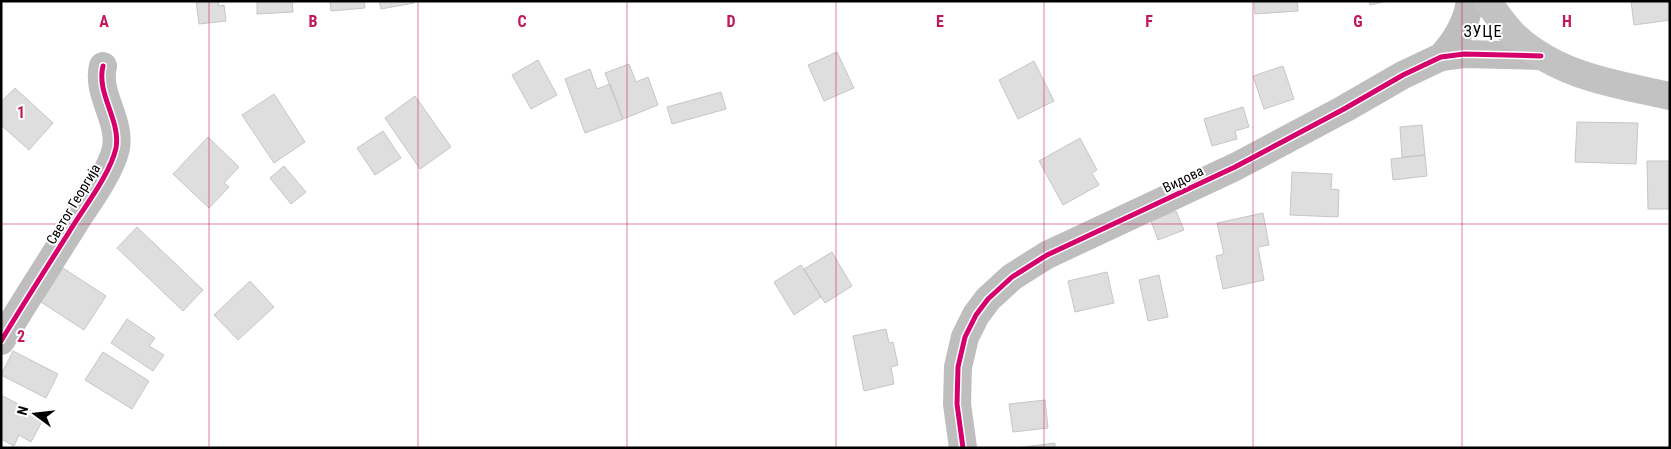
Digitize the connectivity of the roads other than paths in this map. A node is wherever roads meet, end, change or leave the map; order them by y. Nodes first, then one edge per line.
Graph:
1 (1470, 1) edge
2 (1487, 1) edge
3 (1541, 56) junction
4 (1441, 57) junction
5 (103, 66) dead end
6 (1670, 96) edge
7 (1, 341) edge
8 (963, 448) edge

1 - 4 street, Видова
2 - 3 street
3 - 4 street, Видова
3 - 6 street
4 - 8 street, Видова
5 - 7 street, Светог Георгија

